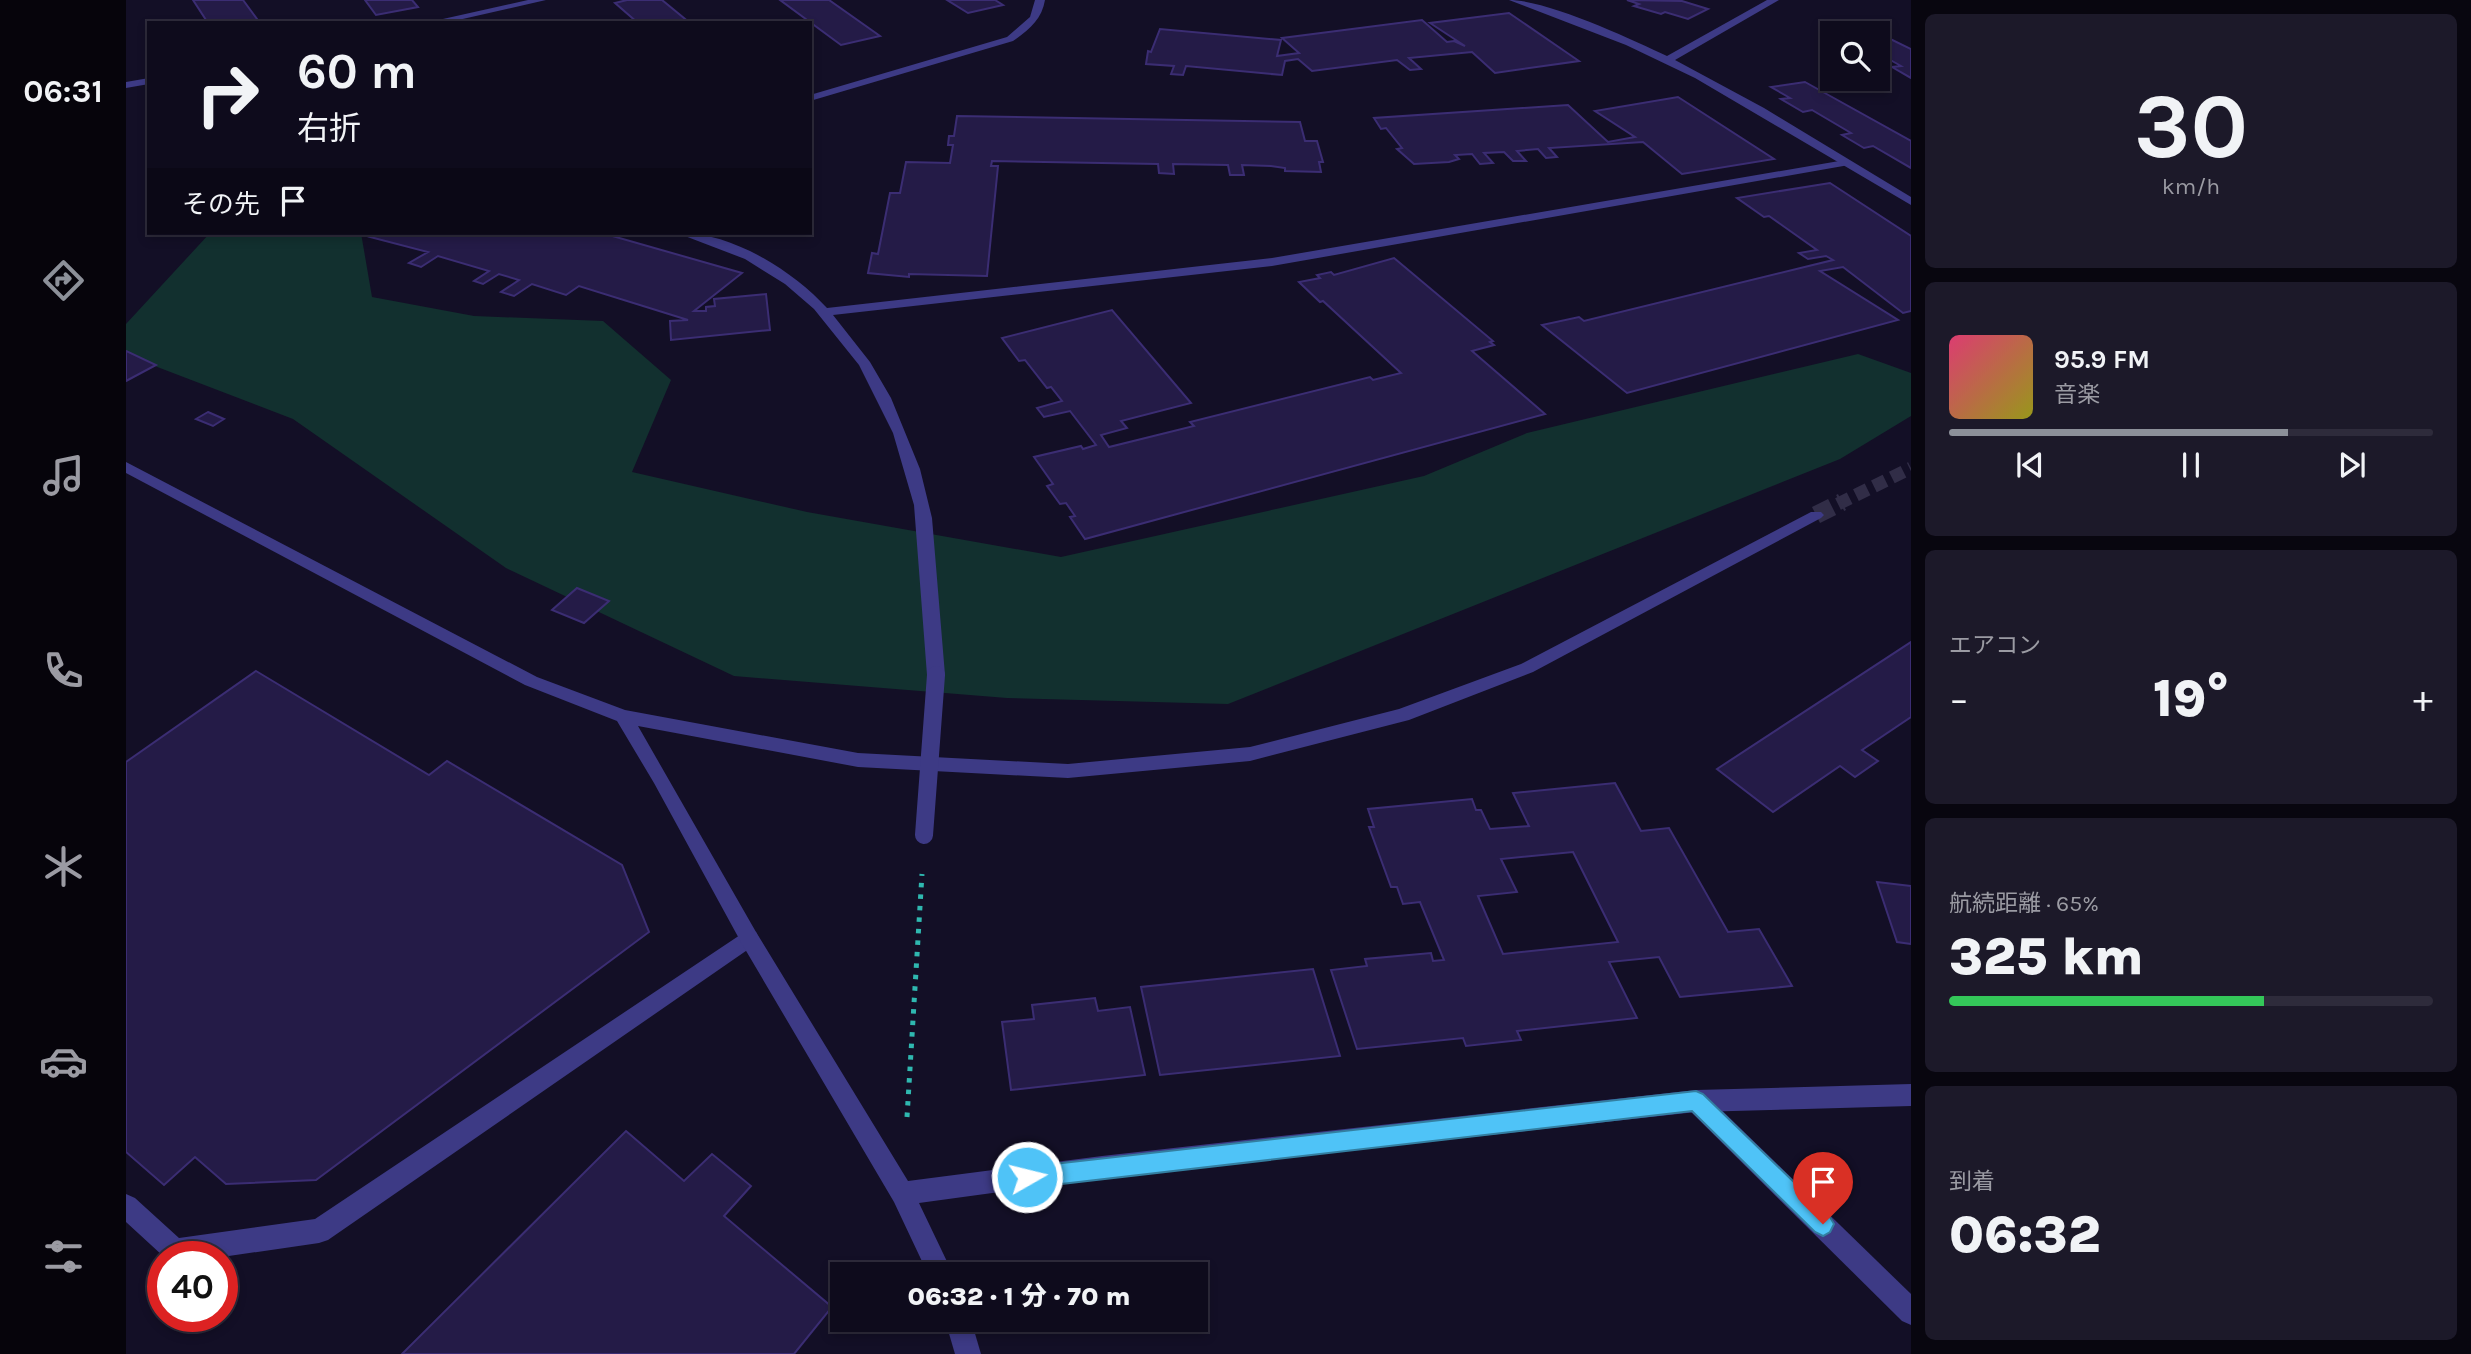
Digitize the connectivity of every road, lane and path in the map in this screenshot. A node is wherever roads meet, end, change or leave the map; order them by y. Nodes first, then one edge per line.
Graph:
1 (541, 0) edge
2 (1040, 0) edge
3 (1514, 0) edge
4 (1774, 0) edge
5 (440, 21) edge
6 (1668, 60) junction
7 (147, 81) edge
8 (126, 85) edge
9 (812, 97) edge
10 (1845, 163) junction
11 (1911, 202) edge
12 (689, 235) edge
13 (824, 313) junction
14 (126, 467) edge
15 (1816, 515) tunnel mouth
16 (623, 716) junction
17 (925, 835) joint
18 (749, 938) junction
19 (1911, 1095) edge
20 (1696, 1101) junction
21 (906, 1125) dead end
22 (902, 1194) junction
23 (126, 1206) edge
24 (935, 1262) edge
25 (1911, 1312) edge
26 (962, 1332) edge
27 (968, 1354) edge

1 - 5 street
2 - 9 street
3 - 6 street
4 - 6 street
6 - 10 street
7 - 8 street
10 - 11 street
10 - 13 street
12 - 13 street
13 - 17 street, bridge
14 - 16 street
15 - 16 street
16 - 18 street
17 - 21 path
18 - 22 street
18 - 23 street
19 - 20 street
20 - 22 street
20 - 25 street
22 - 24 street
26 - 27 street

